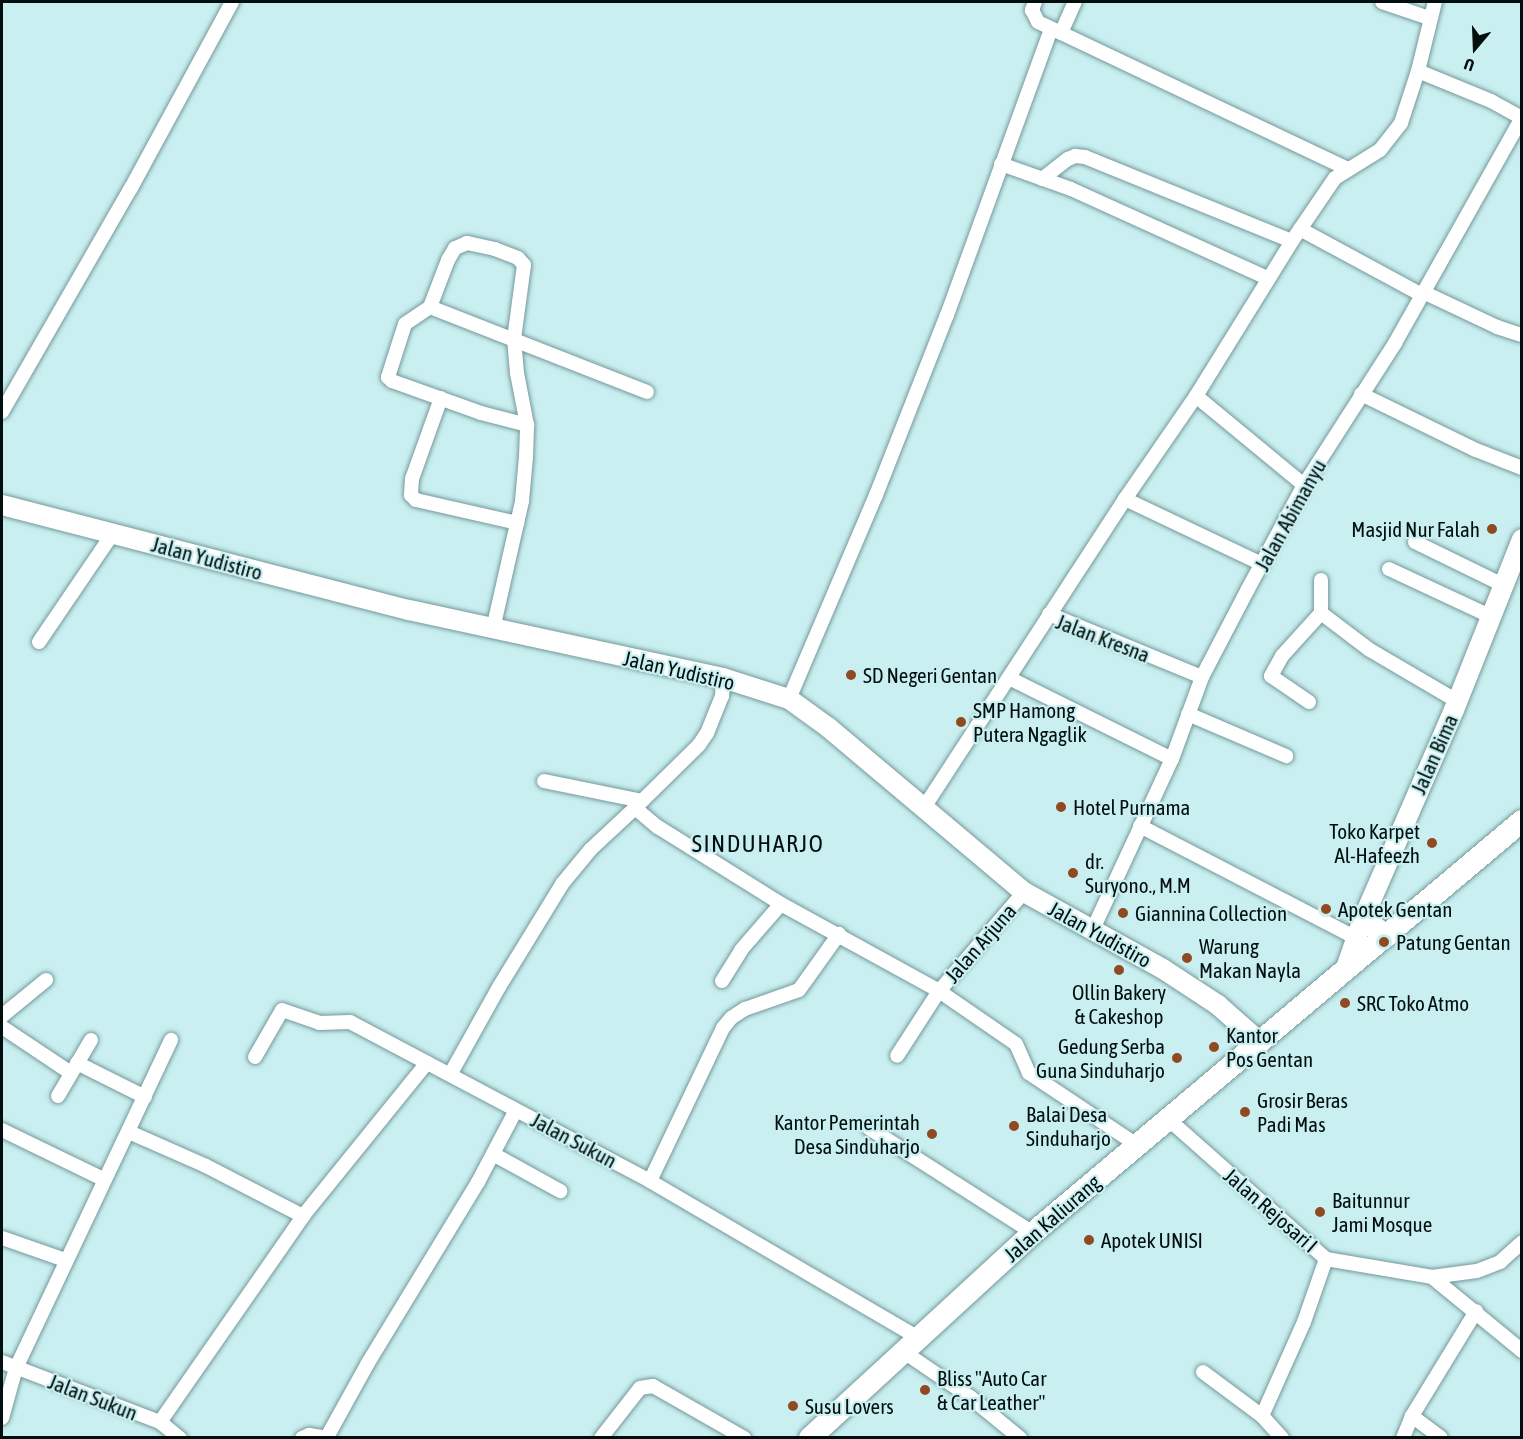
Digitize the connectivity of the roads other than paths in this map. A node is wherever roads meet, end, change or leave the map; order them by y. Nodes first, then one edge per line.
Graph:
1 (232, 2) edge
2 (1035, 2) edge
3 (1075, 2) edge
4 (1382, 2) edge
5 (1435, 2) edge
6 (1429, 18) junction
7 (1056, 31) junction
8 (1418, 71) junction
9 (1521, 118) edge
10 (1001, 164) junction
11 (1347, 169) junction
12 (1042, 180) junction
13 (1296, 235) junction
14 (1269, 279) junction
15 (1423, 294) junction
16 (430, 307) junction
17 (1521, 335) edge
18 (514, 339) junction
19 (647, 392) dead end
20 (1361, 394) junction
21 (1196, 396) junction
22 (441, 398) junction
23 (2, 412) edge
24 (527, 425) junction
25 (1521, 468) edge
26 (1304, 485) junction
27 (1125, 499) junction
28 (2, 505) edge
29 (517, 523) junction
30 (113, 533) junction
31 (1521, 539) edge
32 (1415, 542) dead end
33 (1262, 564) junction
34 (1389, 569) dead end
35 (1321, 580) dead end
36 (1503, 585) junction
37 (1321, 613) junction
38 (1049, 614) junction
39 (1490, 616) junction
40 (493, 629) junction
41 (39, 642) dead end
42 (1202, 677) junction
43 (723, 678) junction
44 (1008, 678) junction
45 (789, 699) junction
46 (1457, 701) junction
47 (1309, 702) dead end
48 (1188, 714) junction
49 (1286, 756) dead end
50 (1172, 759) junction
51 (544, 781) dead end
52 (638, 804) junction
53 (923, 809) junction
54 (1521, 821) edge
55 (1140, 825) junction
56 (1024, 892) junction
57 (781, 904) junction
58 (1360, 928) junction
59 (1093, 929) junction
60 (839, 934) junction
61 (1386, 936) junction
62 (1346, 968) junction
63 (46, 980) dead end
64 (722, 981) dead end
65 (939, 991) junction
66 (2, 1016) edge
67 (2, 1027) edge
68 (91, 1040) dead end
69 (171, 1040) dead end
70 (1260, 1042) junction
71 (897, 1056) dead end
72 (255, 1057) dead end
73 (427, 1063) junction
74 (74, 1068) junction
75 (451, 1073) junction
76 (58, 1096) dead end
77 (145, 1097) junction
78 (516, 1110) junction
79 (1168, 1119) junction
80 (869, 1128) dead end
81 (2, 1130) edge
82 (129, 1132) junction
83 (1137, 1145) junction
84 (493, 1154) junction
85 (103, 1179) junction
86 (650, 1180) junction
87 (560, 1191) dead end
88 (303, 1216) junction
89 (1033, 1233) junction
90 (2, 1238) edge
91 (1521, 1242) edge
92 (1326, 1259) junction
93 (65, 1260) junction
94 (1432, 1277) junction
95 (1476, 1311) junction
96 (911, 1345) junction
97 (1521, 1351) edge
98 (2, 1362) edge
99 (16, 1368) junction
100 (1203, 1372) dead end
101 (1262, 1416) junction
102 (1412, 1416) junction
103 (2, 1418) edge
104 (160, 1422) junction
105 (180, 1437) edge
106 (302, 1437) edge
107 (328, 1437) edge
108 (601, 1437) edge
109 (744, 1437) edge
110 (810, 1437) edge
111 (1020, 1437) edge
112 (1282, 1437) edge
113 (1402, 1437) edge
114 (1441, 1437) edge

1 - 23 street
2 - 7 street
3 - 7 street
4 - 6 street
5 - 6 street
6 - 8 street
7 - 10 street
7 - 11 street
8 - 9 street
8 - 11 street
9 - 15 street, Jalan Abimanyu
10 - 12 street
10 - 45 street
11 - 13 street
12 - 13 street
12 - 14 street
13 - 14 street
13 - 15 street
14 - 21 street
15 - 17 street
15 - 20 street, Jalan Abimanyu
16 - 18 street
16 - 18 street
16 - 22 street
18 - 19 street
18 - 24 street
20 - 25 street
20 - 26 street, Jalan Abimanyu
21 - 26 street
21 - 27 street
22 - 24 street
22 - 29 street
24 - 29 street
26 - 33 street, Jalan Abimanyu
27 - 33 street
27 - 38 street
28 - 30 street, Jalan Yudistiro
29 - 40 street
30 - 40 street, Jalan Yudistiro
30 - 41 street
31 - 36 street, Jalan Bima
32 - 36 street
33 - 42 street, Jalan Abimanyu
34 - 39 street
35 - 37 street
36 - 39 street, Jalan Bima
37 - 46 street
37 - 47 street
38 - 42 street, Jalan Kresna
38 - 44 street, Jalan Kresna
39 - 46 street, Jalan Bima
40 - 43 street, Jalan Yudistiro
42 - 48 street, Jalan Abimanyu
43 - 45 street, Jalan Yudistiro
43 - 52 street
44 - 50 street
44 - 53 street, Jalan Kresna
45 - 53 street, Jalan Yudistiro
46 - 58 street, Jalan Bima
48 - 49 street
48 - 50 street, Jalan Abimanyu
50 - 55 street, Jalan Abimanyu
51 - 52 street
52 - 57 street
52 - 75 street
53 - 56 street, Jalan Yudistiro
54 - 61 main road, Jalan Kaliurang
55 - 58 street
55 - 59 street, Jalan Abimanyu
56 - 59 street, Jalan Yudistiro
56 - 65 street, Jalan Arjuna
57 - 60 street
57 - 64 street
58 - 61 main road
58 - 62 street, Jalan Bima
59 - 70 street, Jalan Yudistiro
60 - 65 street
60 - 86 street
61 - 62 main road, Jalan Kaliurang
62 - 70 main road, Jalan Kaliurang
63 - 66 street
65 - 71 street
65 - 83 street, Jalan Arjuna
67 - 74 street
68 - 74 street
69 - 77 street
70 - 79 main road, Jalan Kaliurang
72 - 73 street
73 - 75 street
73 - 88 street
74 - 76 street
74 - 77 street
75 - 78 street
77 - 82 street
78 - 84 street, Jalan Sukun
78 - 86 street, Jalan Sukun
79 - 83 main road, Jalan Kaliurang
79 - 92 street, Jalan Rejosari I
80 - 89 street
81 - 85 street
82 - 85 street
82 - 88 street
83 - 89 main road, Jalan Kaliurang
84 - 87 street
84 - 107 street, Jalan Sukun
85 - 93 street
86 - 96 street, Jalan Sukun
88 - 104 street
89 - 96 main road, Jalan Kaliurang
90 - 93 street
91 - 94 street, Jalan Rejosari I
92 - 94 street, Jalan Rejosari I
92 - 101 street
93 - 99 street
94 - 95 street
95 - 97 street
95 - 102 street
96 - 110 main road, Jalan Kaliurang
96 - 111 street, Jalan Sukun
98 - 99 street, Jalan Sukun
99 - 103 street
99 - 104 street, Jalan Sukun
100 - 101 street
101 - 112 street
102 - 113 street
102 - 114 street
104 - 105 street, Jalan Sukun
106 - 107 street, Jalan Sukun
108 - 109 street

